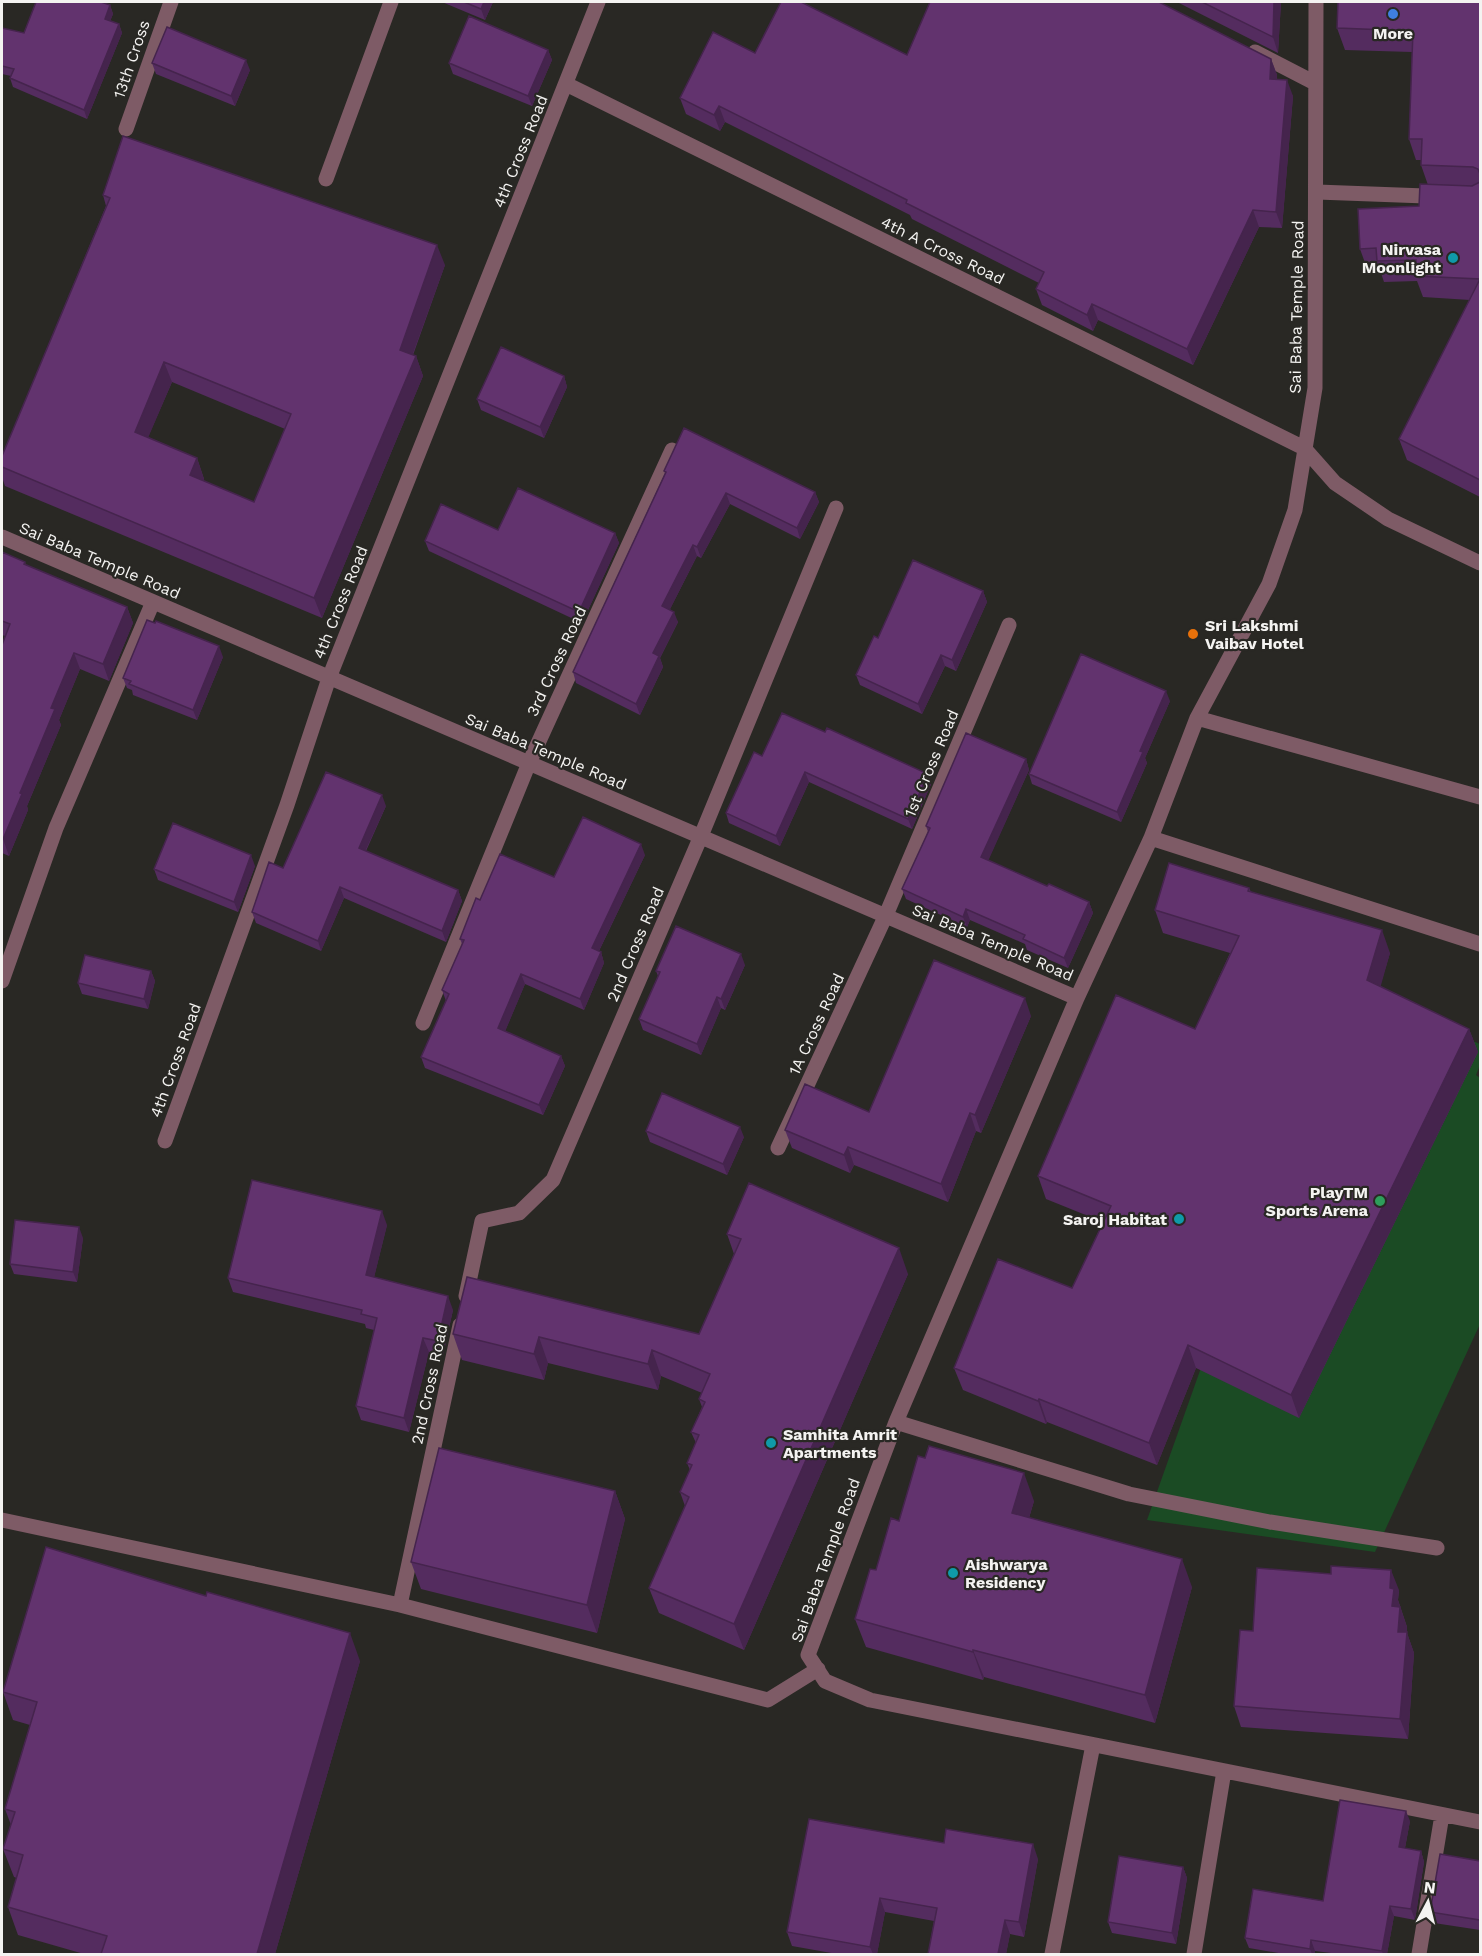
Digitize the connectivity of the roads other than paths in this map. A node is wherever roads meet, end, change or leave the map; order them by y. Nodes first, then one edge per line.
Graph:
1 (171, 2) edge
2 (392, 2) edge
3 (598, 2) edge
4 (1316, 2) edge
5 (1241, 45) edge
6 (1315, 83) junction
7 (566, 84) junction
8 (126, 129) dead end
9 (326, 179) dead end
10 (1317, 192) junction
11 (1480, 198) edge
12 (1304, 448) junction
13 (672, 450) edge
14 (836, 508) dead end
15 (2, 537) edge
16 (1480, 563) edge
17 (153, 602) junction
18 (1009, 625) dead end
19 (329, 678) junction
20 (1197, 718) junction
21 (529, 763) junction
22 (1480, 797) edge
23 (701, 836) junction
24 (1152, 838) junction
25 (886, 915) junction
26 (1480, 944) edge
27 (2, 981) edge
28 (1077, 998) junction
29 (423, 1023) dead end
30 (165, 1141) dead end
31 (778, 1148) dead end
32 (896, 1422) junction
33 (2, 1520) edge
34 (1437, 1548) dead end
35 (400, 1605) junction
36 (818, 1669) junction
37 (1093, 1745) junction
38 (1224, 1771) junction
39 (1442, 1815) junction
40 (1480, 1822) edge
41 (1052, 1954) edge
42 (1194, 1954) edge
43 (1419, 1954) edge

1 - 8 street, 13th Cross
2 - 9 street
3 - 7 street, 4th Cross Road
4 - 6 street, Sai Baba Temple Road
5 - 6 street
6 - 10 street, Sai Baba Temple Road
7 - 12 street, 4th A Cross Road
7 - 19 street, 4th Cross Road
10 - 11 street
10 - 12 street, Sai Baba Temple Road
12 - 16 street
12 - 20 street, Sai Baba Temple Road
13 - 21 street, 3rd Cross Road
14 - 23 street, 2nd Cross Road
15 - 17 street, Sai Baba Temple Road
17 - 19 street, Sai Baba Temple Road
17 - 27 street
18 - 25 street, 1st Cross Road
19 - 21 street, Sai Baba Temple Road
19 - 30 street, 4th Cross Road
20 - 22 street
20 - 24 street, Sai Baba Temple Road
21 - 23 street, Sai Baba Temple Road
21 - 29 street, 3rd Cross Road
23 - 25 street, Sai Baba Temple Road
23 - 35 street, 2nd Cross Road
24 - 26 street
24 - 28 street, Sai Baba Temple Road
25 - 28 street, Sai Baba Temple Road
25 - 31 street, 1A Cross Road
28 - 32 street, Sai Baba Temple Road
32 - 34 street
32 - 36 street, Sai Baba Temple Road
33 - 35 street
35 - 36 street
36 - 37 street
37 - 38 street
37 - 41 street
38 - 39 street
38 - 42 street
39 - 40 street
39 - 43 street

